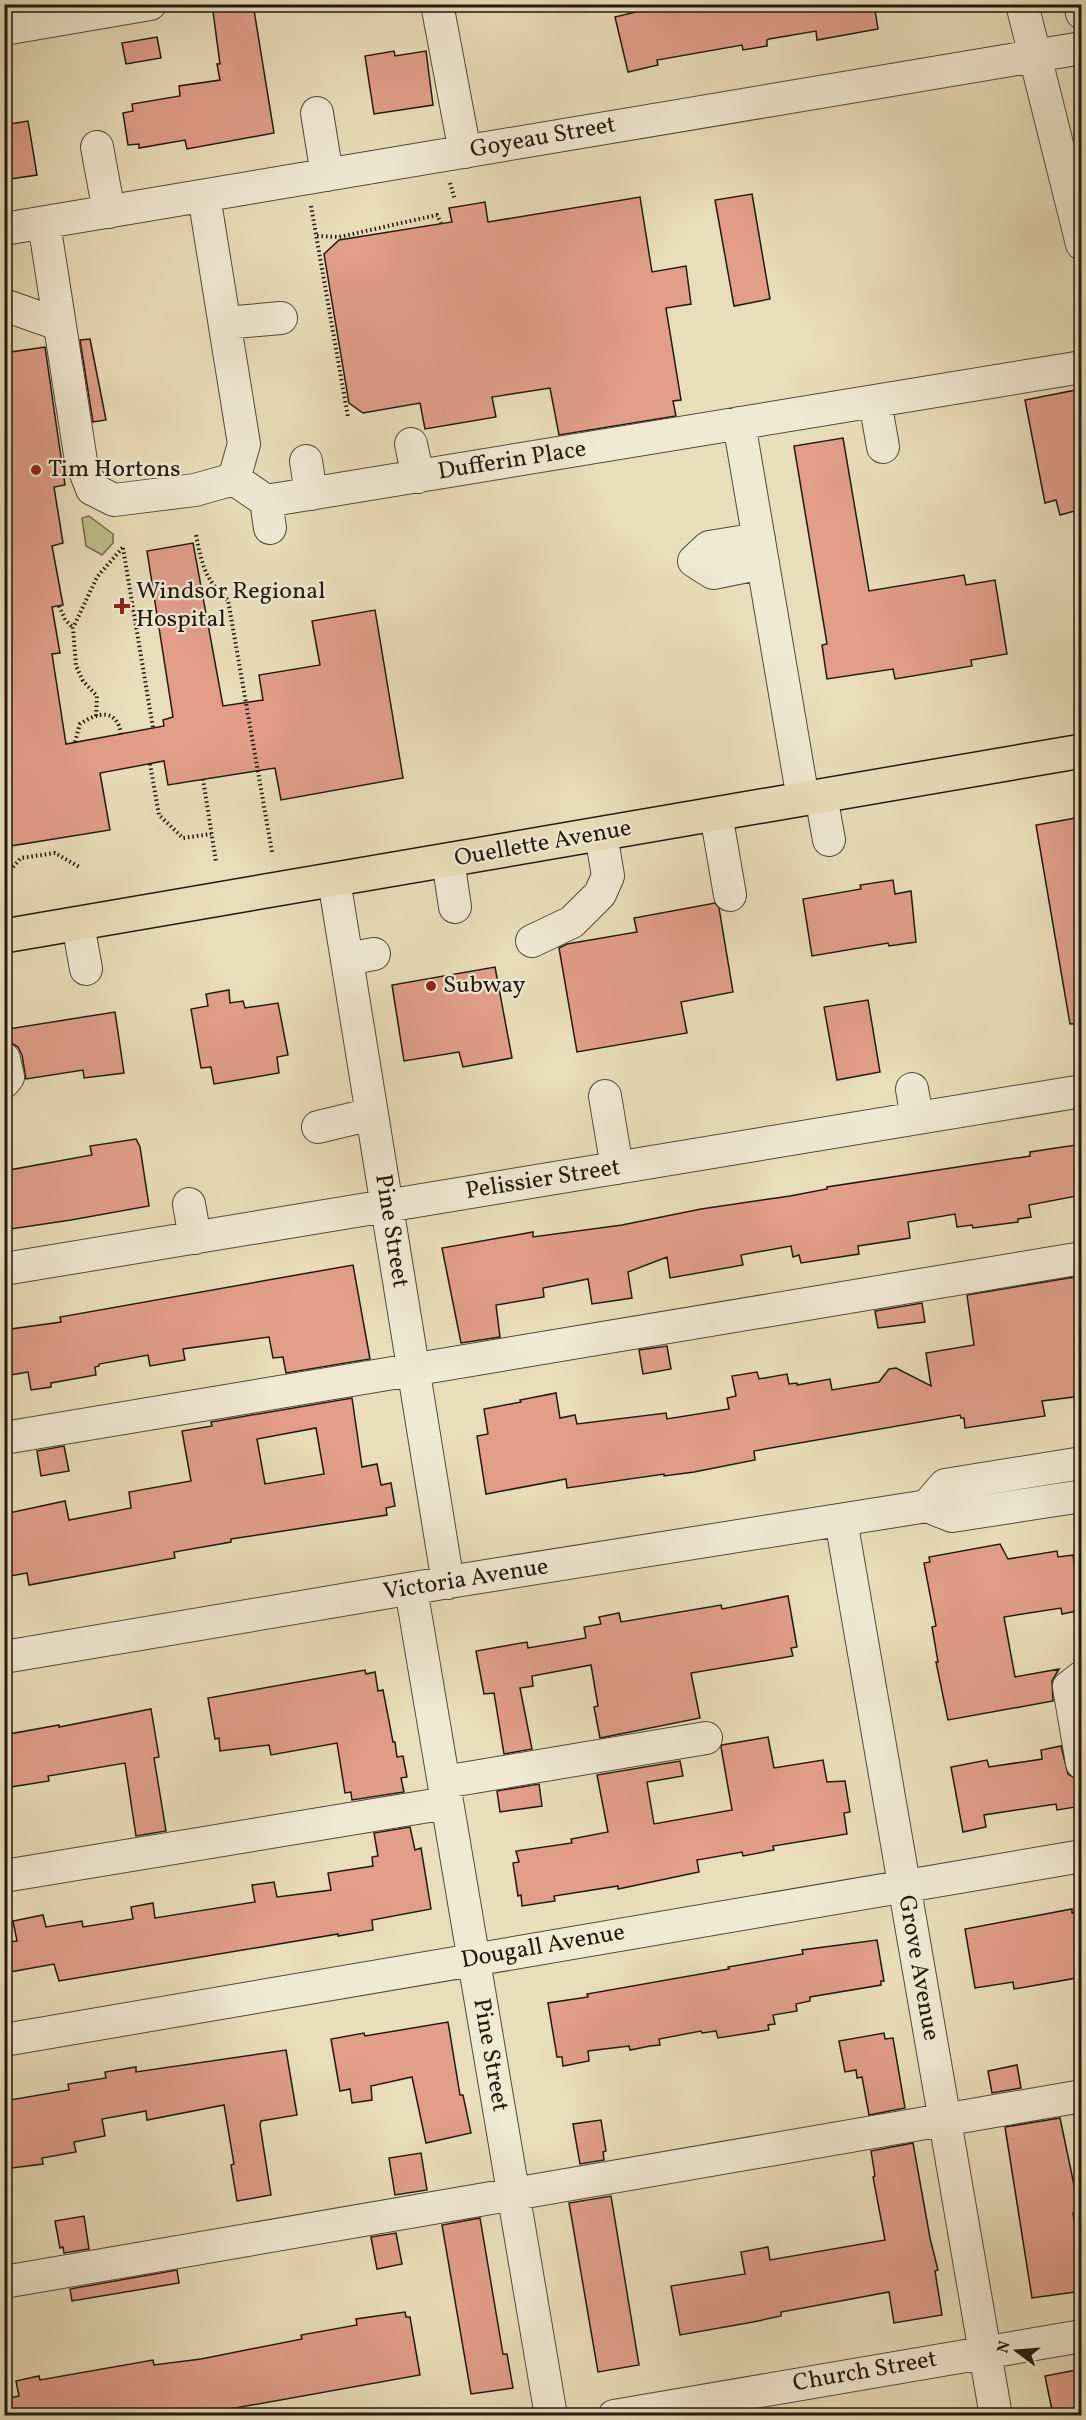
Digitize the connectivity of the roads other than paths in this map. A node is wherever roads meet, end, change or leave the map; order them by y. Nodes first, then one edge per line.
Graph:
1 (150, 4) edge
2 (437, 4) edge
3 (1022, 4) edge
4 (1080, 4) edge
5 (1082, 13) edge
6 (4, 29) edge
7 (1082, 48) edge
8 (1036, 55) junction
9 (317, 113) dead end
10 (97, 147) dead end
11 (465, 152) junction
12 (327, 175) junction
13 (204, 196) junction
14 (109, 212) junction
15 (44, 223) junction
16 (4, 229) edge
17 (1082, 244) edge
18 (4, 305) edge
19 (279, 310) dead end
20 (223, 313) junction
21 (58, 324) junction
22 (1082, 367) edge
23 (875, 401) junction
24 (724, 417) junction
25 (411, 444) dead end
26 (883, 447) dead end
27 (306, 461) dead end
28 (418, 477) junction
29 (234, 479) junction
30 (321, 501) junction
31 (1082, 751) edge
32 (812, 797) junction
33 (716, 814) junction
34 (601, 834) junction
35 (829, 840) dead end
36 (448, 860) junction
37 (334, 880) junction
38 (730, 895) dead end
39 (455, 907) dead end
40 (78, 924) junction
41 (4, 936) edge
42 (532, 941) dead end
43 (86, 969) dead end
44 (4, 1059) edge
45 (4, 1082) edge
46 (1082, 1090) edge
47 (605, 1096) dead end
48 (372, 1114) junction
49 (318, 1127) dead end
50 (617, 1168) junction
51 (189, 1204) dead end
52 (387, 1206) junction
53 (195, 1238) junction
54 (1082, 1257) edge
55 (4, 1269) edge
56 (413, 1369) junction
57 (4, 1438) edge
58 (1082, 1463) edge
59 (1082, 1496) edge
60 (927, 1506) junction
61 (841, 1520) junction
62 (448, 1583) junction
63 (411, 1589) junction
64 (4, 1657) edge
65 (1082, 1677) edge
66 (706, 1738) dead end
67 (1082, 1763) edge
68 (446, 1792) junction
69 (1082, 1856) edge
70 (4, 1876) edge
71 (904, 1885) junction
72 (474, 1959) junction
73 (4, 2040) edge
74 (1082, 2096) edge
75 (944, 2120) junction
76 (514, 2194) junction
77 (4, 2282) edge
78 (1082, 2336) edge
79 (985, 2352) junction
80 (551, 2415) edge
81 (614, 2415) edge
82 (996, 2415) edge

1 - 6 street
2 - 11 street
3 - 8 street
4 - 5 street
7 - 8 street, Goyeau Street
8 - 11 street, Goyeau Street
8 - 17 street
9 - 12 street
10 - 14 street
11 - 12 street, Goyeau Street
12 - 13 street, Goyeau Street
13 - 14 street, Goyeau Street
13 - 20 street
14 - 15 street, Goyeau Street
15 - 16 street, Goyeau Street
15 - 21 street
18 - 21 street
19 - 20 street
20 - 29 street
21 - 29 street
22 - 23 street, Dufferin Place
23 - 24 street, Dufferin Place
23 - 26 street
24 - 28 street, Dufferin Place
24 - 32 street
25 - 28 street
27 - 30 street
28 - 30 street, Dufferin Place
29 - 30 street, Dufferin Place
31 - 32 main road, Ouellette Avenue
32 - 33 main road, Ouellette Avenue
32 - 35 street
33 - 34 main road, Ouellette Avenue
33 - 38 street
34 - 36 main road, Ouellette Avenue
34 - 42 street
36 - 37 main road, Ouellette Avenue
36 - 39 street
37 - 40 main road, Ouellette Avenue
37 - 48 street, Pine Street
40 - 41 main road, Ouellette Avenue
40 - 43 street
44 - 45 street
46 - 50 street, Pelissier Street
47 - 50 street
48 - 49 street
48 - 52 street, Pine Street
50 - 52 street, Pelissier Street
51 - 53 street
52 - 53 street, Pelissier Street
52 - 56 street, Pine Street
53 - 55 street, Pelissier Street
54 - 56 street
56 - 57 street
56 - 62 street, Pine Street
58 - 60 street
59 - 60 street, Victoria Avenue
60 - 61 street, Victoria Avenue
61 - 62 street, Victoria Avenue
61 - 71 street, Grove Avenue
62 - 63 street, Victoria Avenue
63 - 64 street, Victoria Avenue
63 - 68 street, Pine Street
65 - 67 street
66 - 68 street
68 - 70 street
68 - 72 street, Pine Street
69 - 71 street, Dougall Avenue
71 - 72 street, Dougall Avenue
71 - 75 street, Grove Avenue
72 - 73 street, Dougall Avenue
72 - 76 street, Pine Street
74 - 75 street
75 - 76 street
75 - 79 street, Grove Avenue
76 - 77 street
76 - 80 street, Pine Street
78 - 79 street, Church Street
79 - 81 street, Church Street
79 - 82 street, Grove Avenue

